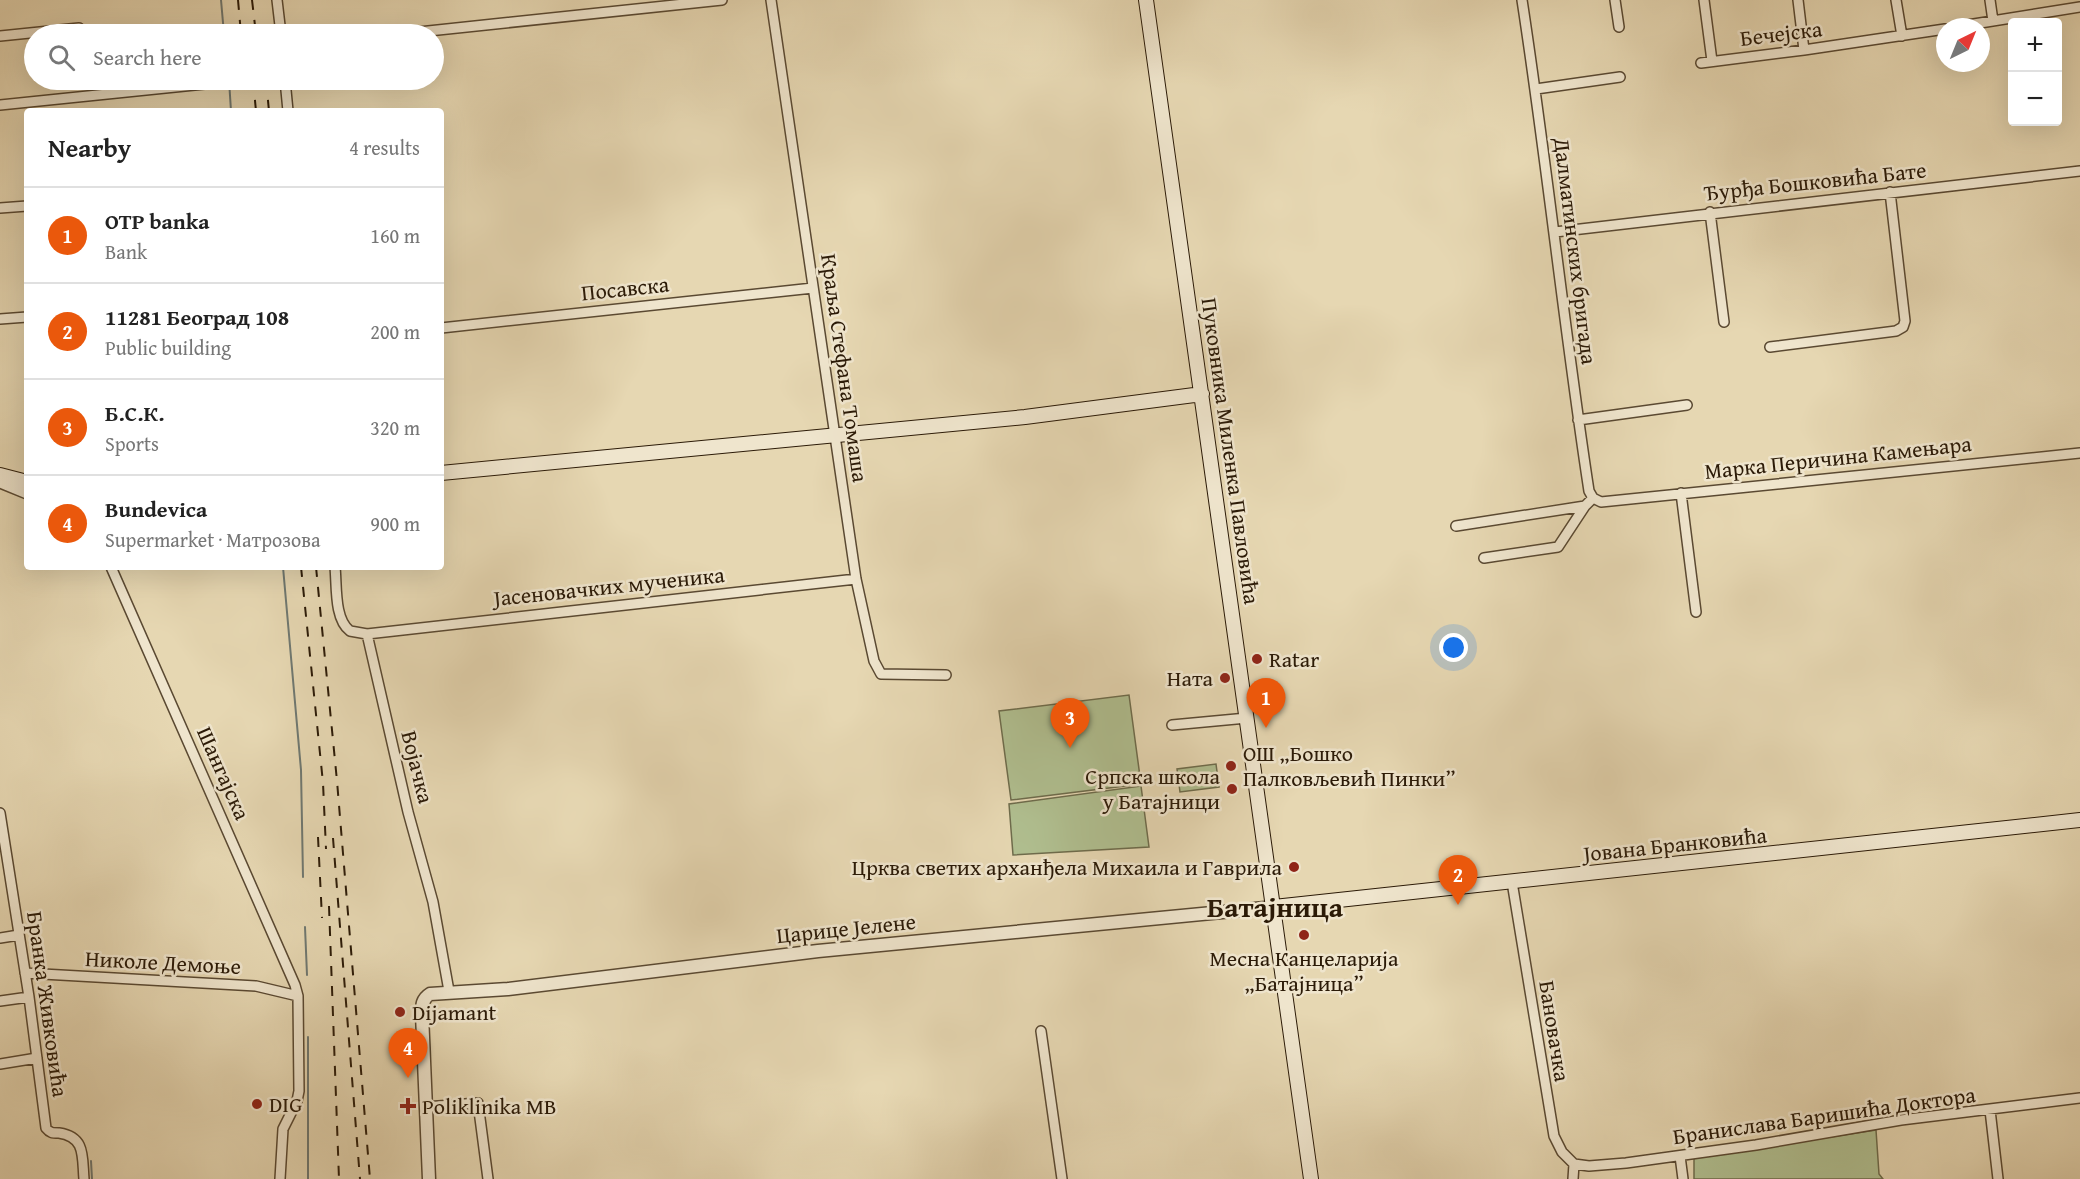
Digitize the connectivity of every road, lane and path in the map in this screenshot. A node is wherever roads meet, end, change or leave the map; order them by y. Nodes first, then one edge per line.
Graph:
1 (277, 0) edge
2 (722, 0) edge
3 (771, 0) edge
4 (1146, 0) edge
5 (1522, 0) edge
6 (1615, 0) edge
7 (1704, 0) edge
8 (1797, 0) edge
9 (1896, 0) edge
10 (1990, 0) edge
11 (2080, 7) edge
12 (1990, 21) edge
13 (1993, 21) junction
14 (280, 24) edge
15 (1619, 27) dead end
16 (444, 29) edge
17 (1936, 30) edge
18 (24, 34) edge
19 (0, 36) edge
20 (1902, 36) junction
21 (1804, 50) junction
22 (1712, 61) junction
23 (1701, 63) dead end
24 (1620, 77) dead end
25 (1536, 89) junction
26 (146, 90) edge
27 (286, 90) edge
28 (0, 105) edge
29 (288, 108) edge
30 (2080, 171) edge
31 (1890, 192) junction
32 (24, 206) edge
33 (0, 208) edge
34 (1710, 212) junction
35 (1555, 232) junction
36 (813, 288) junction
37 (24, 317) edge
38 (0, 319) edge
39 (1724, 322) dead end
40 (444, 328) edge
41 (1770, 347) dead end
42 (1202, 394) junction
43 (1687, 405) dead end
44 (1578, 420) junction
45 (834, 436) junction
46 (2080, 453) edge
47 (444, 473) edge
48 (0, 475) edge
49 (24, 481) edge
50 (0, 483) edge
51 (24, 493) edge
52 (1681, 493) junction
53 (1597, 500) junction
54 (1585, 506) junction
55 (1455, 526) dead end
56 (1484, 558) dead end
57 (112, 570) edge
58 (335, 570) edge
59 (856, 579) junction
60 (1696, 612) dead end
61 (367, 634) junction
62 (946, 675) dead end
63 (1247, 718) junction
64 (1172, 725) dead end
65 (0, 813) edge
66 (2080, 820) edge
67 (1512, 882) junction
68 (1274, 907) junction
69 (19, 935) junction
70 (0, 938) edge
71 (25, 973) junction
72 (449, 991) junction
73 (29, 996) junction
74 (298, 996) junction
75 (0, 1001) edge
76 (1041, 1031) dead end
77 (37, 1058) junction
78 (0, 1064) edge
79 (2080, 1098) edge
80 (424, 1107) junction
81 (1990, 1110) junction
82 (1680, 1156) junction
83 (1574, 1164) junction
84 (84, 1179) edge
85 (280, 1179) edge
86 (429, 1179) edge
87 (488, 1179) edge
88 (1062, 1179) edge
89 (1311, 1179) edge
90 (1573, 1179) edge
91 (1683, 1179) edge
92 (1998, 1179) edge

1 - 14 street
2 - 16 street
3 - 36 street, Краља Стефана Томаша
4 - 42 main road, Пуковника Миленка Павловића
5 - 25 street, Далматинских бригада
6 - 15 street
7 - 22 street
8 - 21 street
9 - 20 street
10 - 13 street
11 - 13 street
12 - 13 street
17 - 20 street, Бечејска
18 - 19 street
20 - 21 street, Бечејска
21 - 22 street, Бечејска
22 - 23 street, Бечејска
24 - 25 street
25 - 35 street, Далматинских бригада
26 - 28 street
27 - 29 street
30 - 31 street, Ђурђа Бошковића Бате
31 - 34 street, Ђурђа Бошковића Бате
31 - 41 street
32 - 33 street
34 - 35 street, Ђурђа Бошковића Бате
34 - 39 street
35 - 44 street, Далматинских бригада
36 - 40 street, Посавска
36 - 45 street, Краља Стефана Томаша
37 - 38 street
42 - 45 main road
42 - 63 main road, Пуковника Миленка Павловића
43 - 44 street
44 - 53 street, Далматинских бригада
45 - 47 main road
45 - 59 street, Краља Стефана Томаша
46 - 52 street, Марка Перичина Камењара
48 - 49 main road
50 - 51 street
52 - 53 street, Марка Перичина Камењара
52 - 60 street
53 - 54 street
54 - 55 street
54 - 56 street
57 - 74 street, Шангајска
58 - 61 street
59 - 61 street, Јасеновачких мученика
59 - 62 street, Краља Стефана Томаша
61 - 72 street, Војачка
63 - 64 street
63 - 68 main road, Пуковника Миленка Павловића
65 - 69 street, Бранка Живковића
66 - 67 main road, Јована Бранковића
67 - 68 main road, Јована Бранковића
67 - 83 street, Бановачка
68 - 72 street, Царице Јелене
68 - 89 main road, Пуковника Миленка Павловића
69 - 70 street
69 - 71 street, Бранка Живковића
71 - 73 street, Бранка Живковића
71 - 74 street, Николе Демоње
72 - 80 street, Царице Јелене
73 - 75 street
73 - 77 street, Бранка Живковића
74 - 85 street, Шангајска
76 - 88 street
77 - 78 street
77 - 84 street, Бранка Живковића
79 - 81 street, Бранислава Баришића Доктора
80 - 86 street
80 - 87 street
81 - 82 street, Бранислава Баришића Доктора
81 - 92 street
82 - 83 street, Бранислава Баришића Доктора
82 - 91 street
83 - 90 street

